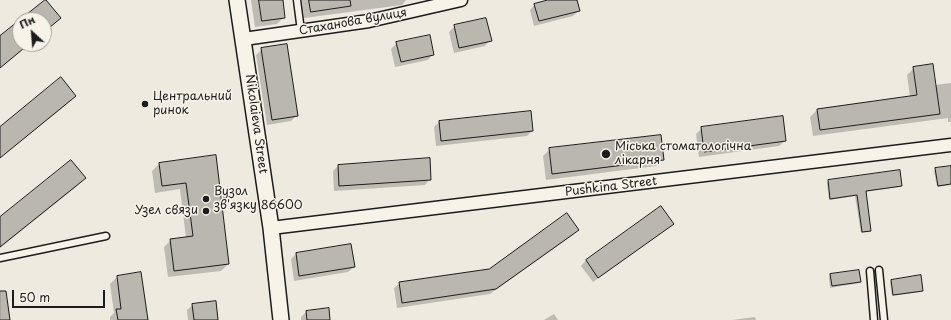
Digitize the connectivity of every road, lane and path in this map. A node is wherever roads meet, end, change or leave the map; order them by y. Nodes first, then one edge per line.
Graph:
1 (237, 0) edge
2 (297, 0) edge
3 (461, 0) edge
4 (301, 31) junction
5 (244, 39) junction
6 (951, 145) edge
7 (271, 228) junction
8 (106, 236) dead end
9 (0, 258) edge
10 (879, 270) dead end
11 (870, 271) dead end
12 (281, 320) edge
13 (874, 320) edge
14 (884, 320) edge

1 - 5 street, Nikolaieva Street
2 - 4 lane
3 - 4 street, Стаханова вулиця
4 - 5 street, Стаханова вулиця
5 - 7 street, Nikolaieva Street
6 - 7 street, Pushkina Street
7 - 12 street, Nikolaieva Street
8 - 9 lane
10 - 14 lane
11 - 13 lane

